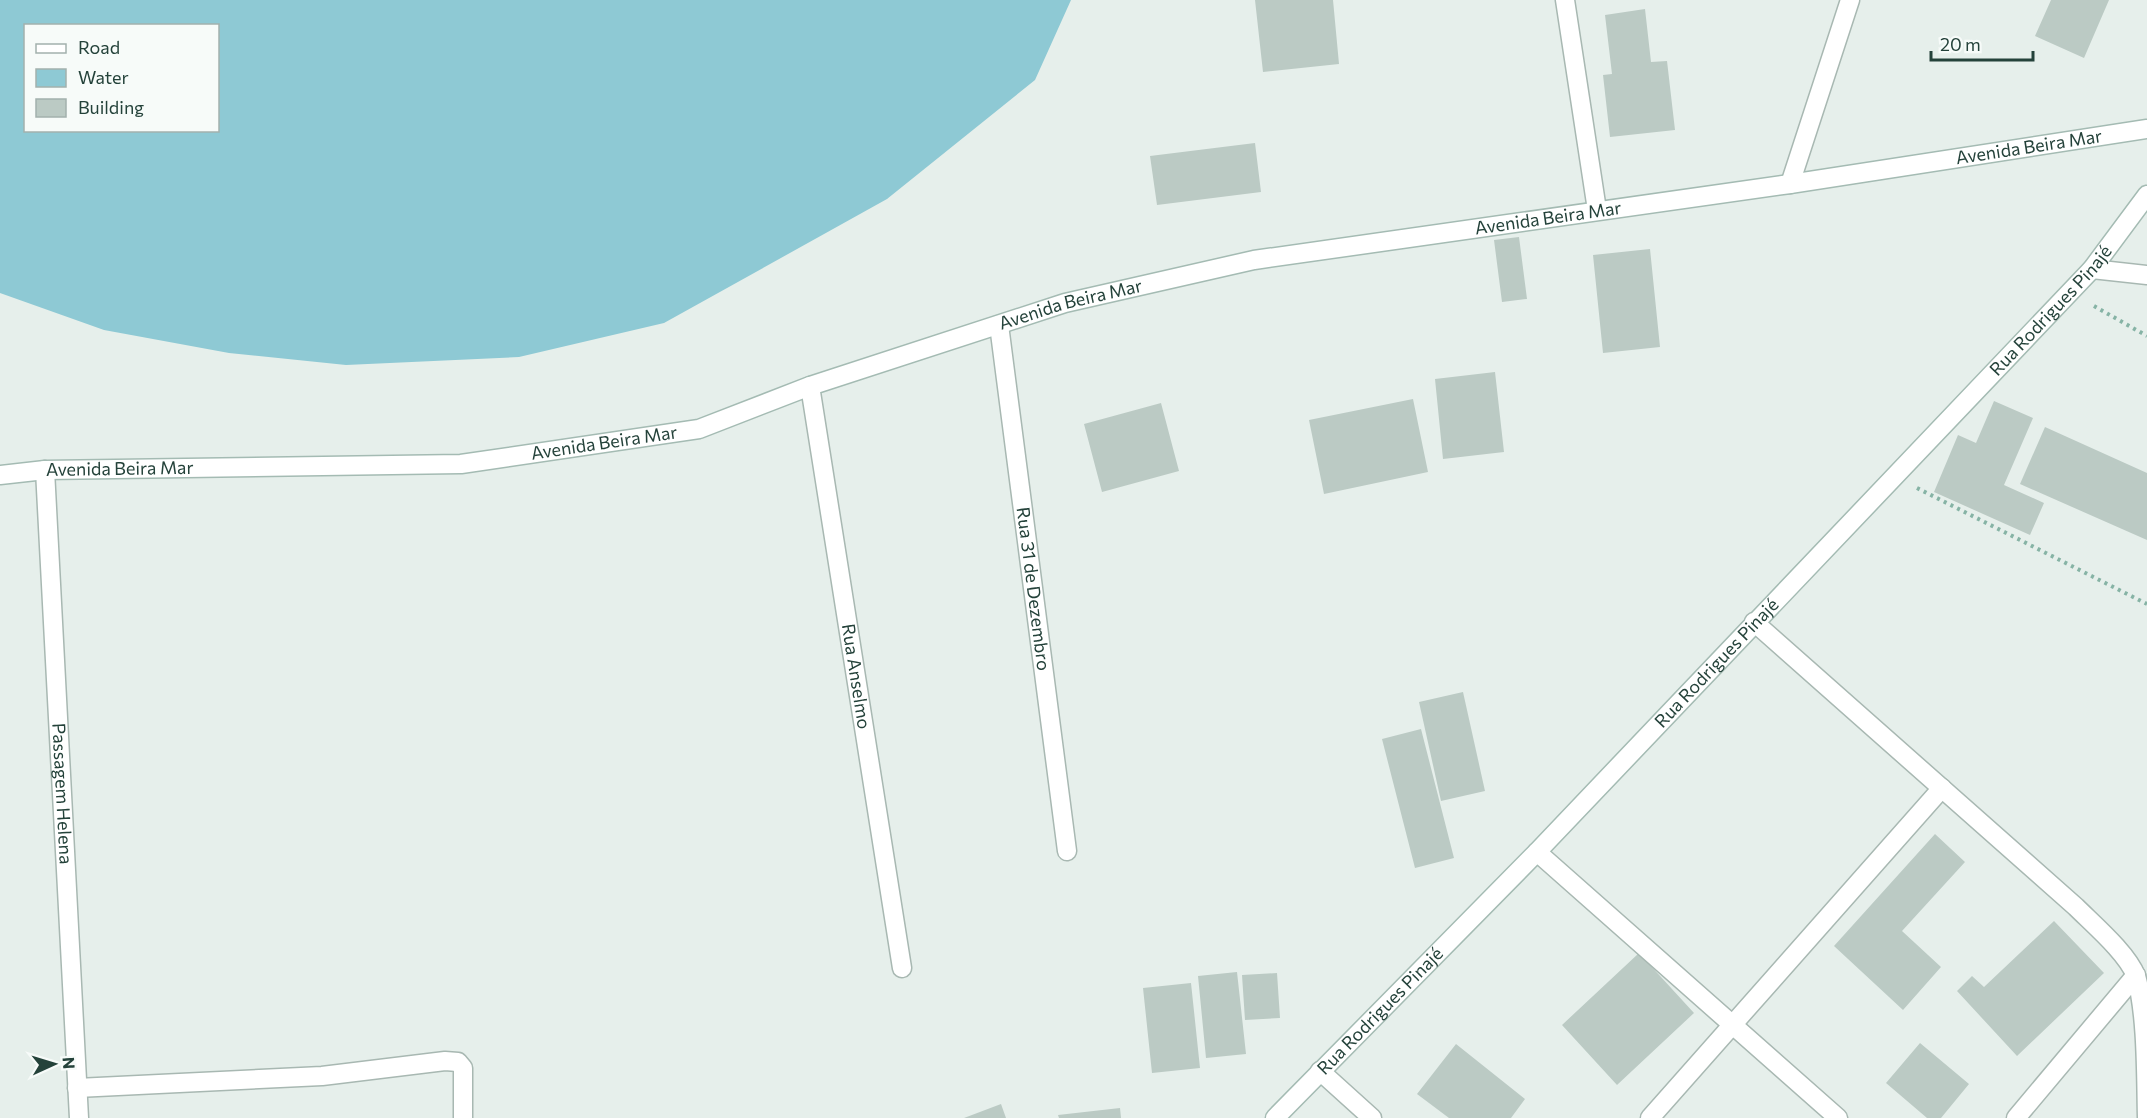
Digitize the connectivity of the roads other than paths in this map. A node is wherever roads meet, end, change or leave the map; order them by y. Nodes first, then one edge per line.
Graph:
1 (1565, 0) edge
2 (1850, 0) edge
3 (2147, 129) edge
4 (1790, 184) junction
5 (2147, 195) edge
6 (1598, 210) junction
7 (2092, 269) junction
8 (2147, 275) edge
9 (999, 325) junction
10 (810, 386) junction
11 (45, 470) junction
12 (0, 475) edge
13 (1754, 622) junction
14 (1942, 788) junction
15 (1067, 851) dead end
16 (1538, 852) junction
17 (902, 968) dead end
18 (2136, 975) junction
19 (1734, 1023) junction
20 (2146, 1046) edge
21 (1320, 1071) junction
22 (76, 1088) junction
23 (79, 1118) edge
24 (463, 1118) edge
25 (1275, 1118) edge
26 (1372, 1118) edge
27 (1650, 1118) edge
28 (1839, 1118) edge
29 (2016, 1118) edge
30 (2147, 1118) edge

1 - 6 street
2 - 4 street
3 - 4 street, Avenida Beira Mar
4 - 6 street, Avenida Beira Mar
5 - 7 street, Rua Rodrigues Pinajé
6 - 9 street, Avenida Beira Mar
7 - 8 street
7 - 13 street, Rua Rodrigues Pinajé
9 - 10 street, Avenida Beira Mar
9 - 15 street, Rua 31 de Dezembro
10 - 11 street, Avenida Beira Mar
10 - 17 street, Rua Anselmo
11 - 12 street, Avenida Beira Mar
11 - 22 street, Passagem Helena
13 - 14 street
13 - 16 street, Rua Rodrigues Pinajé
14 - 18 street
14 - 19 street
16 - 19 street
16 - 21 street, Rua Rodrigues Pinajé
18 - 20 street
18 - 29 street
19 - 27 street
19 - 28 street
20 - 30 street
21 - 25 street, Rua Rodrigues Pinajé
21 - 26 street
22 - 23 street, Passagem Helena
22 - 24 street

